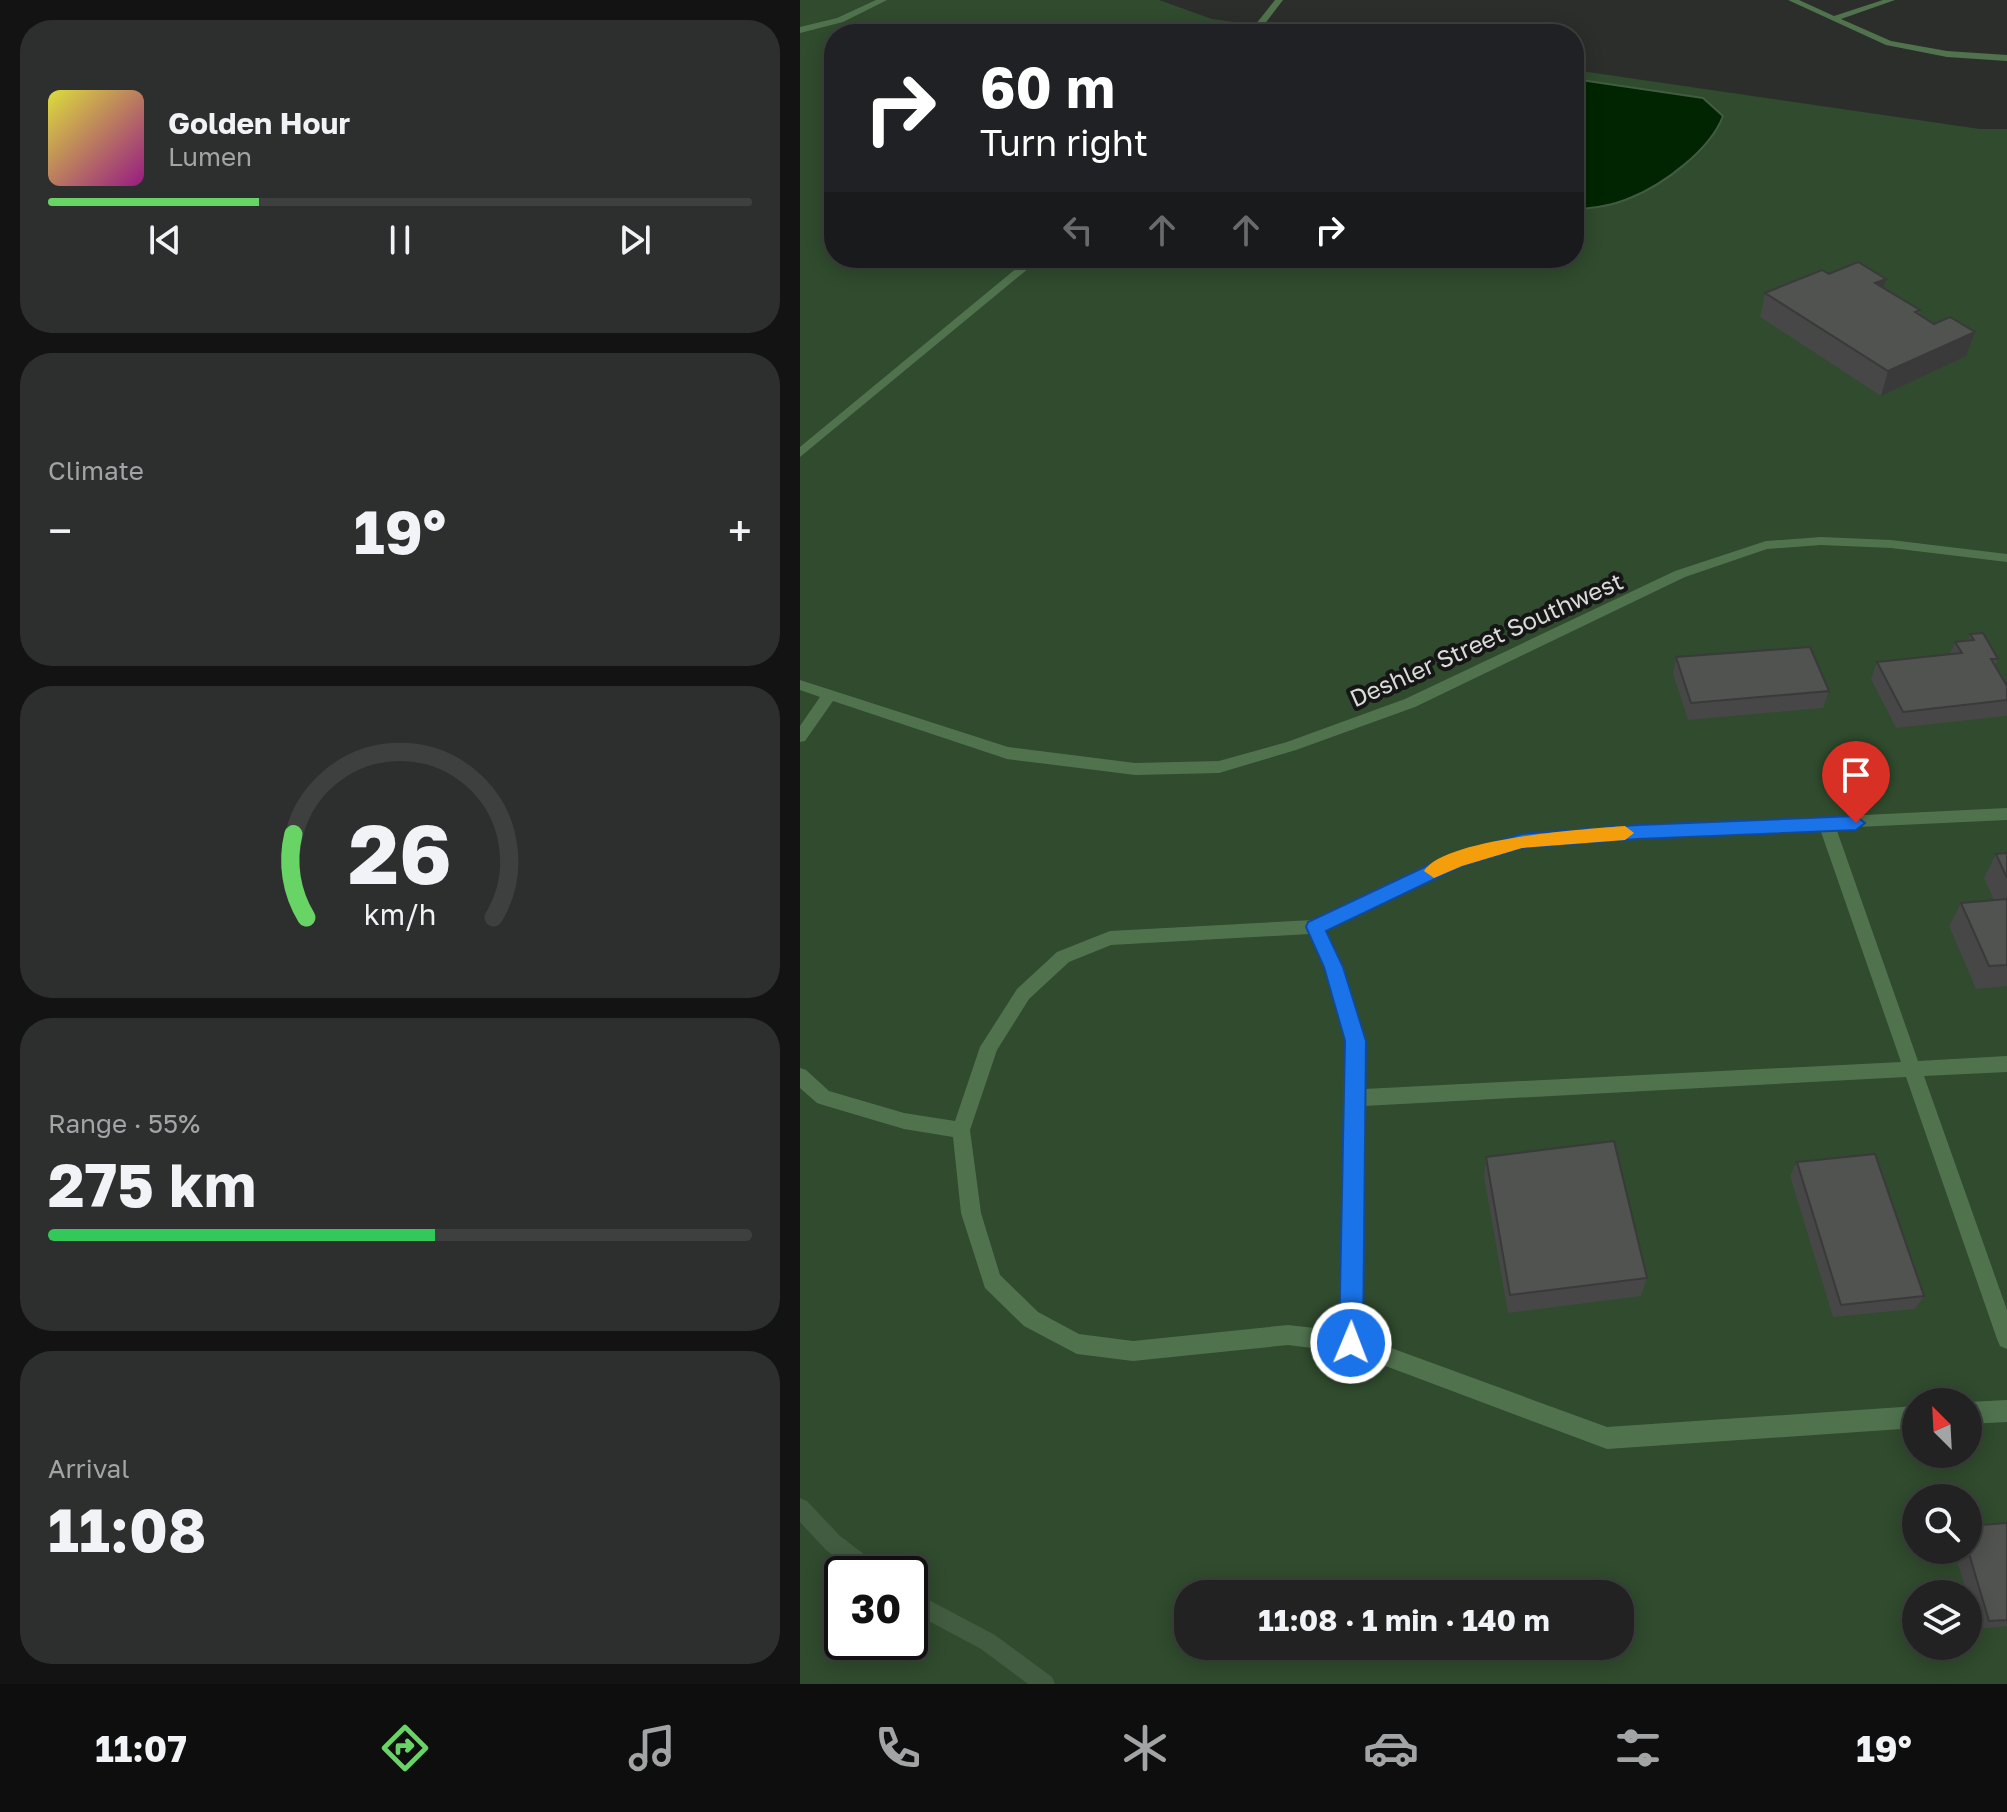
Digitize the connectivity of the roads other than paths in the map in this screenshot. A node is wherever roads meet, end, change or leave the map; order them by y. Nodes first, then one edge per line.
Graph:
1 (883, 0) edge
2 (1279, 0) edge
3 (1792, 0) edge
4 (1891, 0) edge
5 (1832, 19) junction
6 (1260, 24) edge
7 (800, 30) edge
8 (2007, 58) edge
9 (1024, 268) edge
10 (800, 453) edge
11 (2007, 558) edge
12 (800, 685) edge
13 (830, 694) junction
14 (800, 737) edge
15 (2007, 814) edge
16 (1826, 824) junction
17 (1315, 927) junction
18 (2007, 1064) edge
19 (1913, 1071) junction
20 (800, 1076) edge
21 (1355, 1098) junction
22 (961, 1130) junction
23 (2007, 1339) edge
24 (1351, 1343) junction
25 (2007, 1411) edge
26 (1982, 1412) edge
27 (1902, 1418) edge

1 - 7 street
2 - 6 street
3 - 5 street
4 - 5 street
5 - 8 street
9 - 10 street
11 - 13 street, Deshler Street Southwest
12 - 13 street, Deshler Street Southwest
13 - 14 street
15 - 16 street
16 - 17 street
16 - 19 street
17 - 21 street
17 - 22 street
18 - 19 street
19 - 21 street
19 - 23 street
20 - 22 street
21 - 24 street
22 - 24 street
24 - 27 street
25 - 26 street

